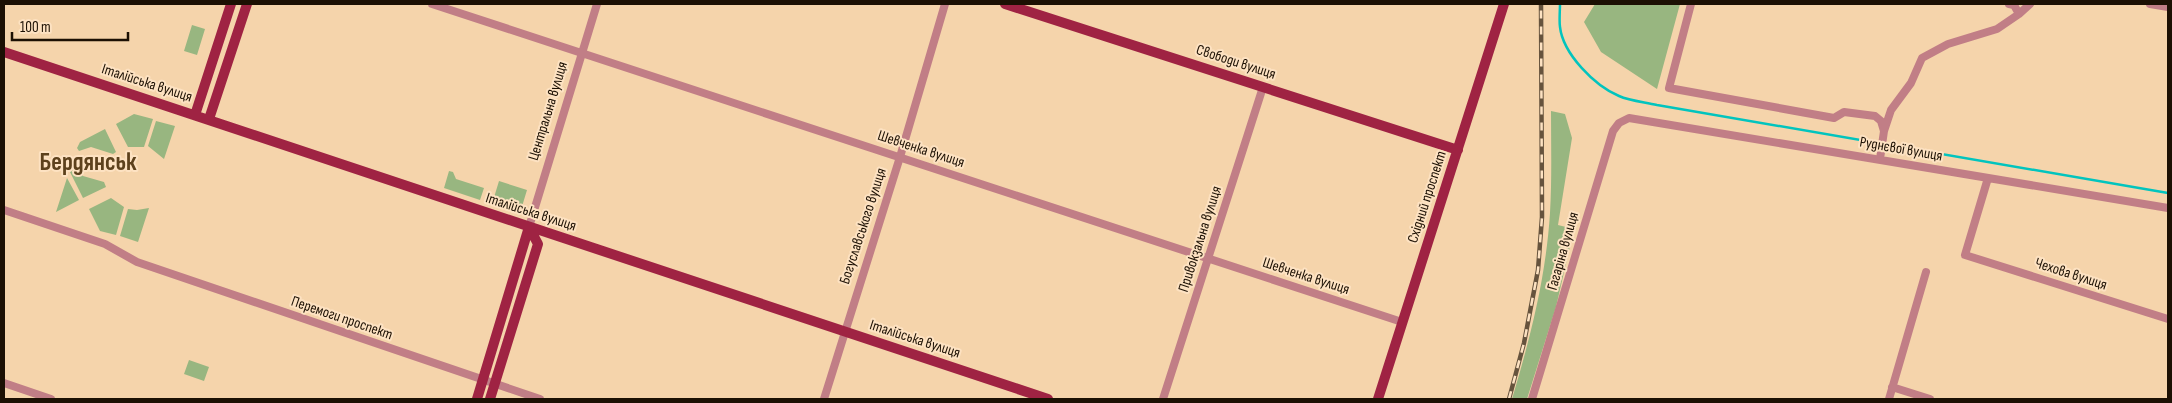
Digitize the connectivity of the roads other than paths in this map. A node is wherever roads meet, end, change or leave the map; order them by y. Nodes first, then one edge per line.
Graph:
1 (232, 4) edge
2 (247, 4) edge
3 (432, 4) edge
4 (597, 4) edge
5 (945, 4) edge
6 (1005, 4) edge
7 (1504, 4) edge
8 (1691, 4) edge
9 (2008, 4) edge
10 (2030, 4) edge
11 (2150, 4) edge
12 (2168, 7) edge
13 (2020, 14) junction
14 (4, 52) edge
15 (582, 52) junction
16 (1263, 87) junction
17 (195, 115) junction
18 (1629, 118) joint
19 (209, 119) junction
20 (1884, 131) junction
21 (1458, 150) junction
22 (900, 157) junction
23 (1880, 160) junction
24 (1988, 178) junction
25 (2168, 208) edge
26 (4, 210) edge
27 (529, 227) junction
28 (1209, 258) junction
29 (1926, 272) dead end
30 (2168, 319) edge
31 (1402, 322) junction
32 (844, 331) junction
33 (483, 380) junction
34 (4, 383) edge
35 (495, 384) junction
36 (1892, 388) junction
37 (51, 399) edge
38 (477, 399) edge
39 (490, 399) edge
40 (540, 399) edge
41 (824, 399) edge
42 (1048, 399) edge
43 (1163, 399) edge
44 (1378, 399) edge
45 (1532, 399) edge
46 (1888, 399) edge
47 (1930, 399) edge

1 - 17 main road
2 - 19 main road
3 - 15 street, Шевченка вулиця
4 - 15 street, Центральна вулиця
5 - 22 street, Богуславського вулиця
6 - 16 main road, Свободи вулиця
7 - 21 main road, Східний проспект
8 - 20 street
9 - 13 street
10 - 13 street
11 - 12 street
13 - 20 street
14 - 17 main road, Італійська вулиця
15 - 22 street, Шевченка вулиця
15 - 27 street, Центральна вулиця
16 - 21 main road, Свободи вулиця
16 - 28 street, Привокзальна вулиця
17 - 19 main road, Італійська вулиця
18 - 23 street, Руднєвої вулиця
18 - 45 street, Гагаріна вулиця
19 - 27 main road, Італійська вулиця
20 - 23 street
21 - 31 main road, Східний проспект
22 - 28 street, Шевченка вулиця
22 - 32 street, Богуславського вулиця
23 - 24 street, Руднєвої вулиця
24 - 25 street, Руднєвої вулиця
24 - 30 street, Чехова вулиця
26 - 33 street, Перемоги проспект
27 - 32 main road, Італійська вулиця
27 - 33 main road, Центральна вулиця
27 - 35 main road
28 - 31 street, Шевченка вулиця
28 - 43 street, Привокзальна вулиця
29 - 36 street
31 - 44 main road, Східний проспект
32 - 41 street, Богуславського вулиця
32 - 42 main road, Італійська вулиця
33 - 35 street, Перемоги проспект
33 - 38 main road, Центральна вулиця
34 - 37 street
35 - 39 main road
35 - 40 street, Перемоги проспект
36 - 46 street
36 - 47 street

